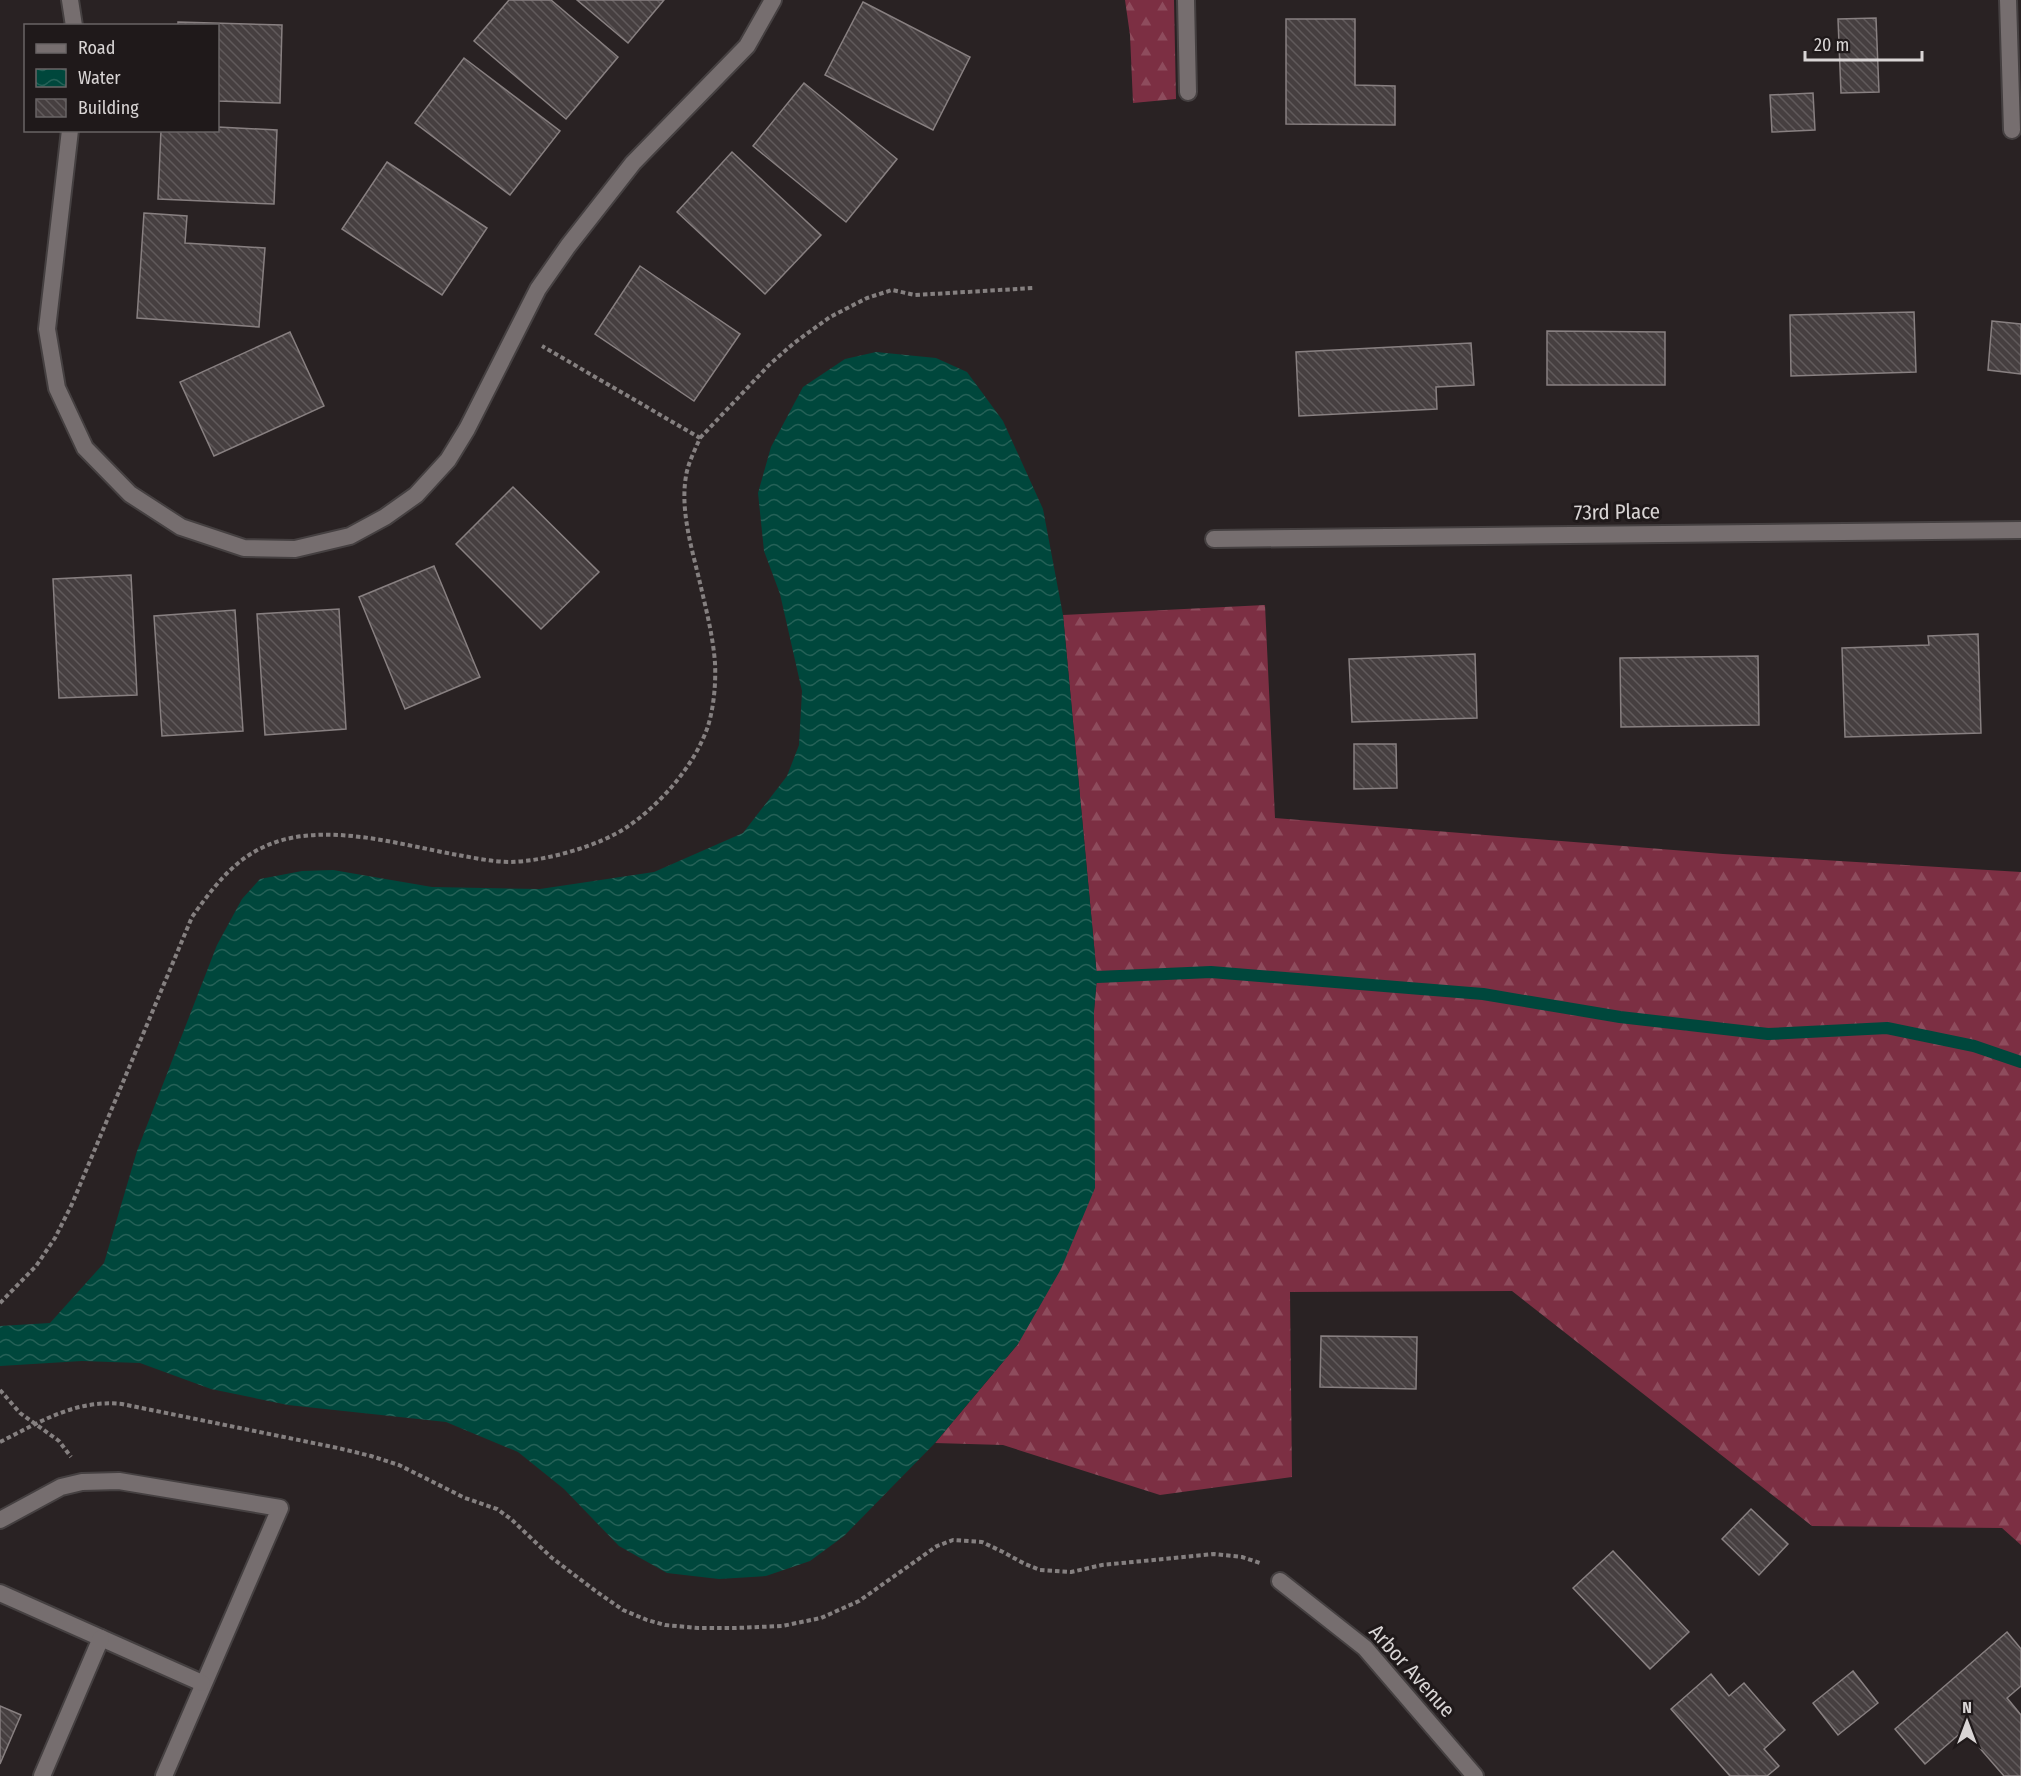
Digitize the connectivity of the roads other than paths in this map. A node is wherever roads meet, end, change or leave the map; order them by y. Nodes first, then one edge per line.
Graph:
1 (70, 0) edge
2 (773, 0) edge
3 (1186, 0) edge
4 (2008, 0) edge
5 (74, 24) edge
6 (1188, 92) dead end
7 (2012, 130) dead end
8 (70, 132) edge
9 (2021, 530) edge
10 (1214, 539) dead end
11 (0, 1520) edge
12 (1280, 1581) road end
13 (0, 1593) edge
14 (101, 1638) junction
15 (202, 1683) junction
16 (42, 1776) edge
17 (164, 1776) edge
18 (1476, 1776) edge

1 - 5 street
2 - 8 street
3 - 6 street
4 - 7 street
9 - 10 street, 73rd Place
11 - 15 street
12 - 18 street, Arbor Avenue
13 - 14 street
14 - 15 street
14 - 16 street
15 - 17 street

